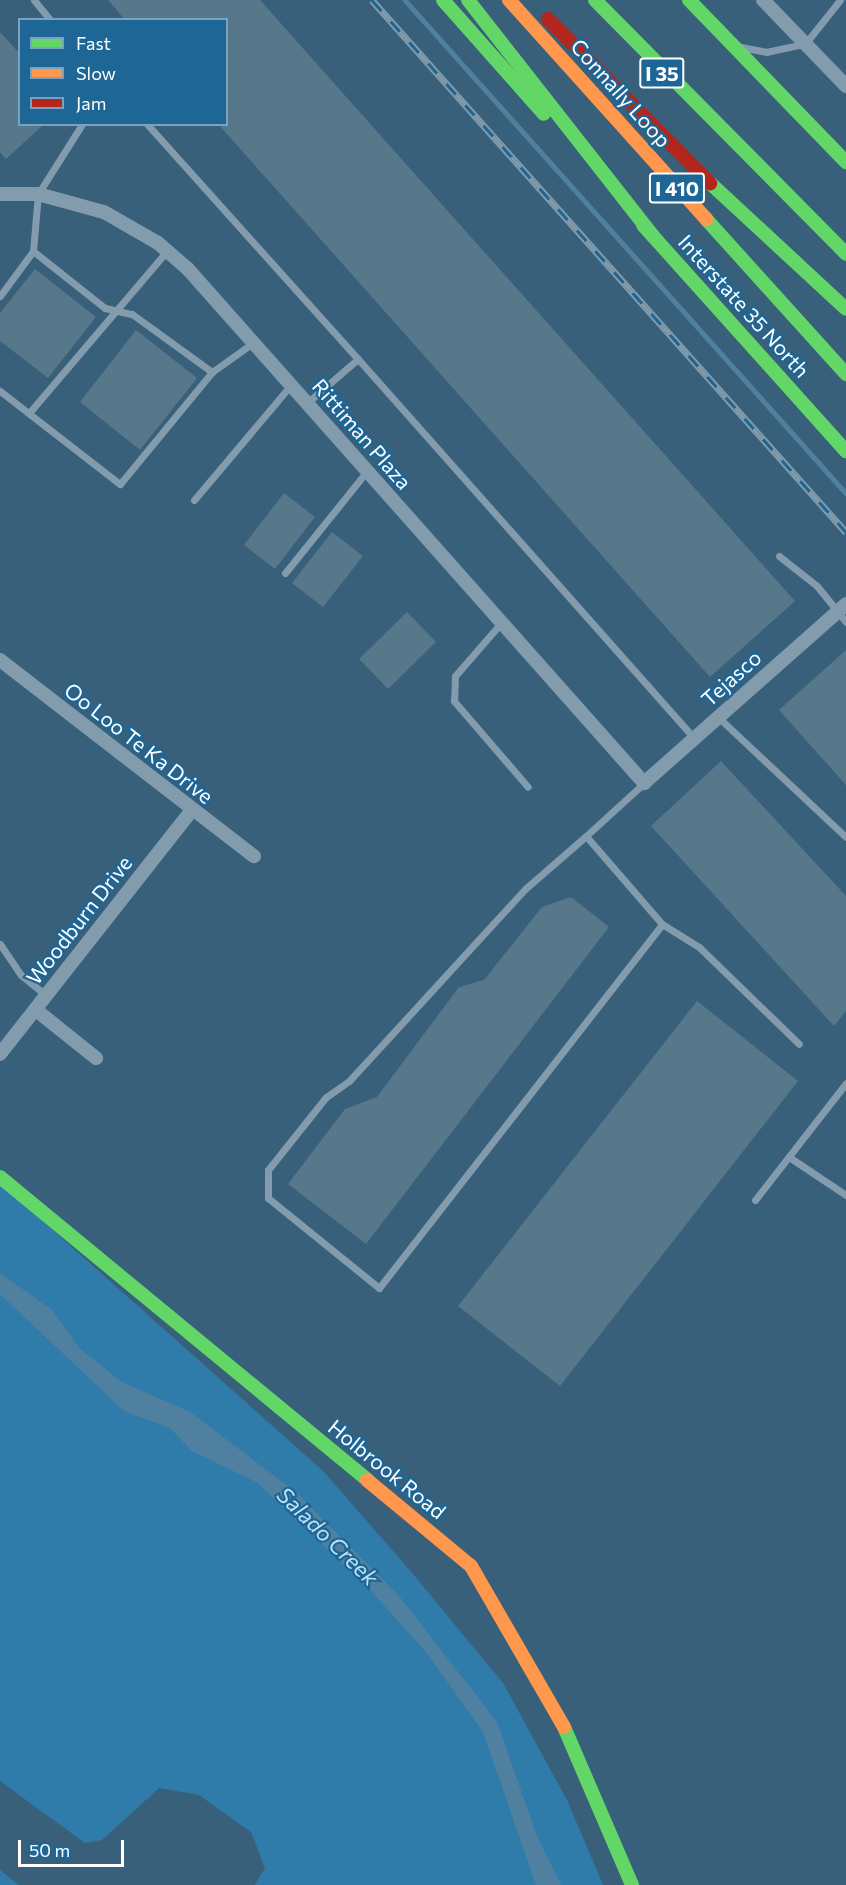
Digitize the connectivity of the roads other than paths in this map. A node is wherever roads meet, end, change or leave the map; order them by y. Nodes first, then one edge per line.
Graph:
1 (34, 0) edge
2 (443, 0) edge
3 (468, 0) edge
4 (509, 0) edge
5 (530, 0) edge
6 (595, 0) edge
7 (689, 0) edge
8 (763, 0) edge
9 (840, 0) edge
10 (48, 18) edge
11 (727, 44) junction
12 (806, 44) junction
13 (846, 86) edge
14 (81, 126) edge
15 (149, 126) edge
16 (733, 143) junction
17 (846, 162) edge
18 (0, 194) edge
19 (39, 194) junction
20 (653, 236) junction
21 (846, 236) edge
22 (33, 251) junction
23 (167, 251) junction
24 (846, 254) edge
25 (0, 282) edge
26 (7, 287) junction
27 (0, 296) edge
28 (846, 309) edge
29 (116, 312) junction
30 (254, 342) junction
31 (358, 359) junction
32 (212, 372) junction
33 (846, 374) edge
34 (291, 385) junction
35 (0, 390) edge
36 (307, 403) junction
37 (29, 413) junction
38 (846, 451) edge
39 (367, 471) junction
40 (194, 500) dead end
41 (778, 556) dead end
42 (285, 573) dead end
43 (843, 613) edge
44 (501, 623) junction
45 (0, 660) edge
46 (718, 717) junction
47 (694, 738) junction
48 (644, 783) junction
49 (528, 787) dead end
50 (191, 811) junction
51 (586, 836) junction
52 (846, 837) edge
53 (254, 856) dead end
54 (663, 924) junction
55 (0, 944) edge
56 (47, 996) junction
57 (36, 1010) junction
58 (799, 1044) dead end
59 (0, 1054) edge
60 (96, 1058) dead end
61 (846, 1083) edge
62 (789, 1157) junction
63 (0, 1177) edge
64 (846, 1195) edge
65 (755, 1200) dead end
66 (632, 1885) edge

1 - 10 lane
2 - 20 main road, Interstate 35 North
3 - 20 main road
4 - 33 main road, Connally Loop / I 410
5 - 28 main road, I 35
6 - 16 main road, I 35
7 - 11 main road
8 - 12 street
9 - 12 lane
11 - 12 lane
11 - 17 main road
12 - 13 street
14 - 19 lane
15 - 31 lane
16 - 21 main road
16 - 24 main road, I 35
18 - 19 street, Rittiman Plaza
19 - 22 lane
19 - 23 street, Rittiman Plaza
20 - 38 main road, Interstate 35 North
22 - 26 lane
22 - 29 lane
23 - 29 lane
23 - 30 street, Rittiman Plaza
25 - 26 lane
26 - 27 lane
29 - 32 lane
29 - 37 lane
30 - 32 lane
30 - 34 street, Rittiman Plaza
31 - 36 lane
31 - 47 lane
32 - 37 lane
34 - 36 street, Rittiman Plaza
34 - 40 lane
35 - 37 lane
36 - 39 street, Rittiman Plaza
39 - 42 lane
39 - 44 street, Rittiman Plaza
41 - 43 lane
43 - 46 street, Tejasco
44 - 48 street, Rittiman Plaza
44 - 49 lane
45 - 50 street, Oo Loo Te Ka Drive
46 - 47 street, Tejasco
46 - 52 lane
47 - 48 street, Tejasco
48 - 51 lane
50 - 53 street, Oo Loo Te Ka Drive
50 - 56 street, Woodburn Drive
51 - 54 lane
51 - 54 lane
54 - 58 lane
55 - 56 lane
56 - 57 street, Woodburn Drive
57 - 59 street, Woodburn Drive
57 - 60 street
61 - 62 lane
62 - 64 lane
62 - 65 lane
63 - 66 main road, Holbrook Road

